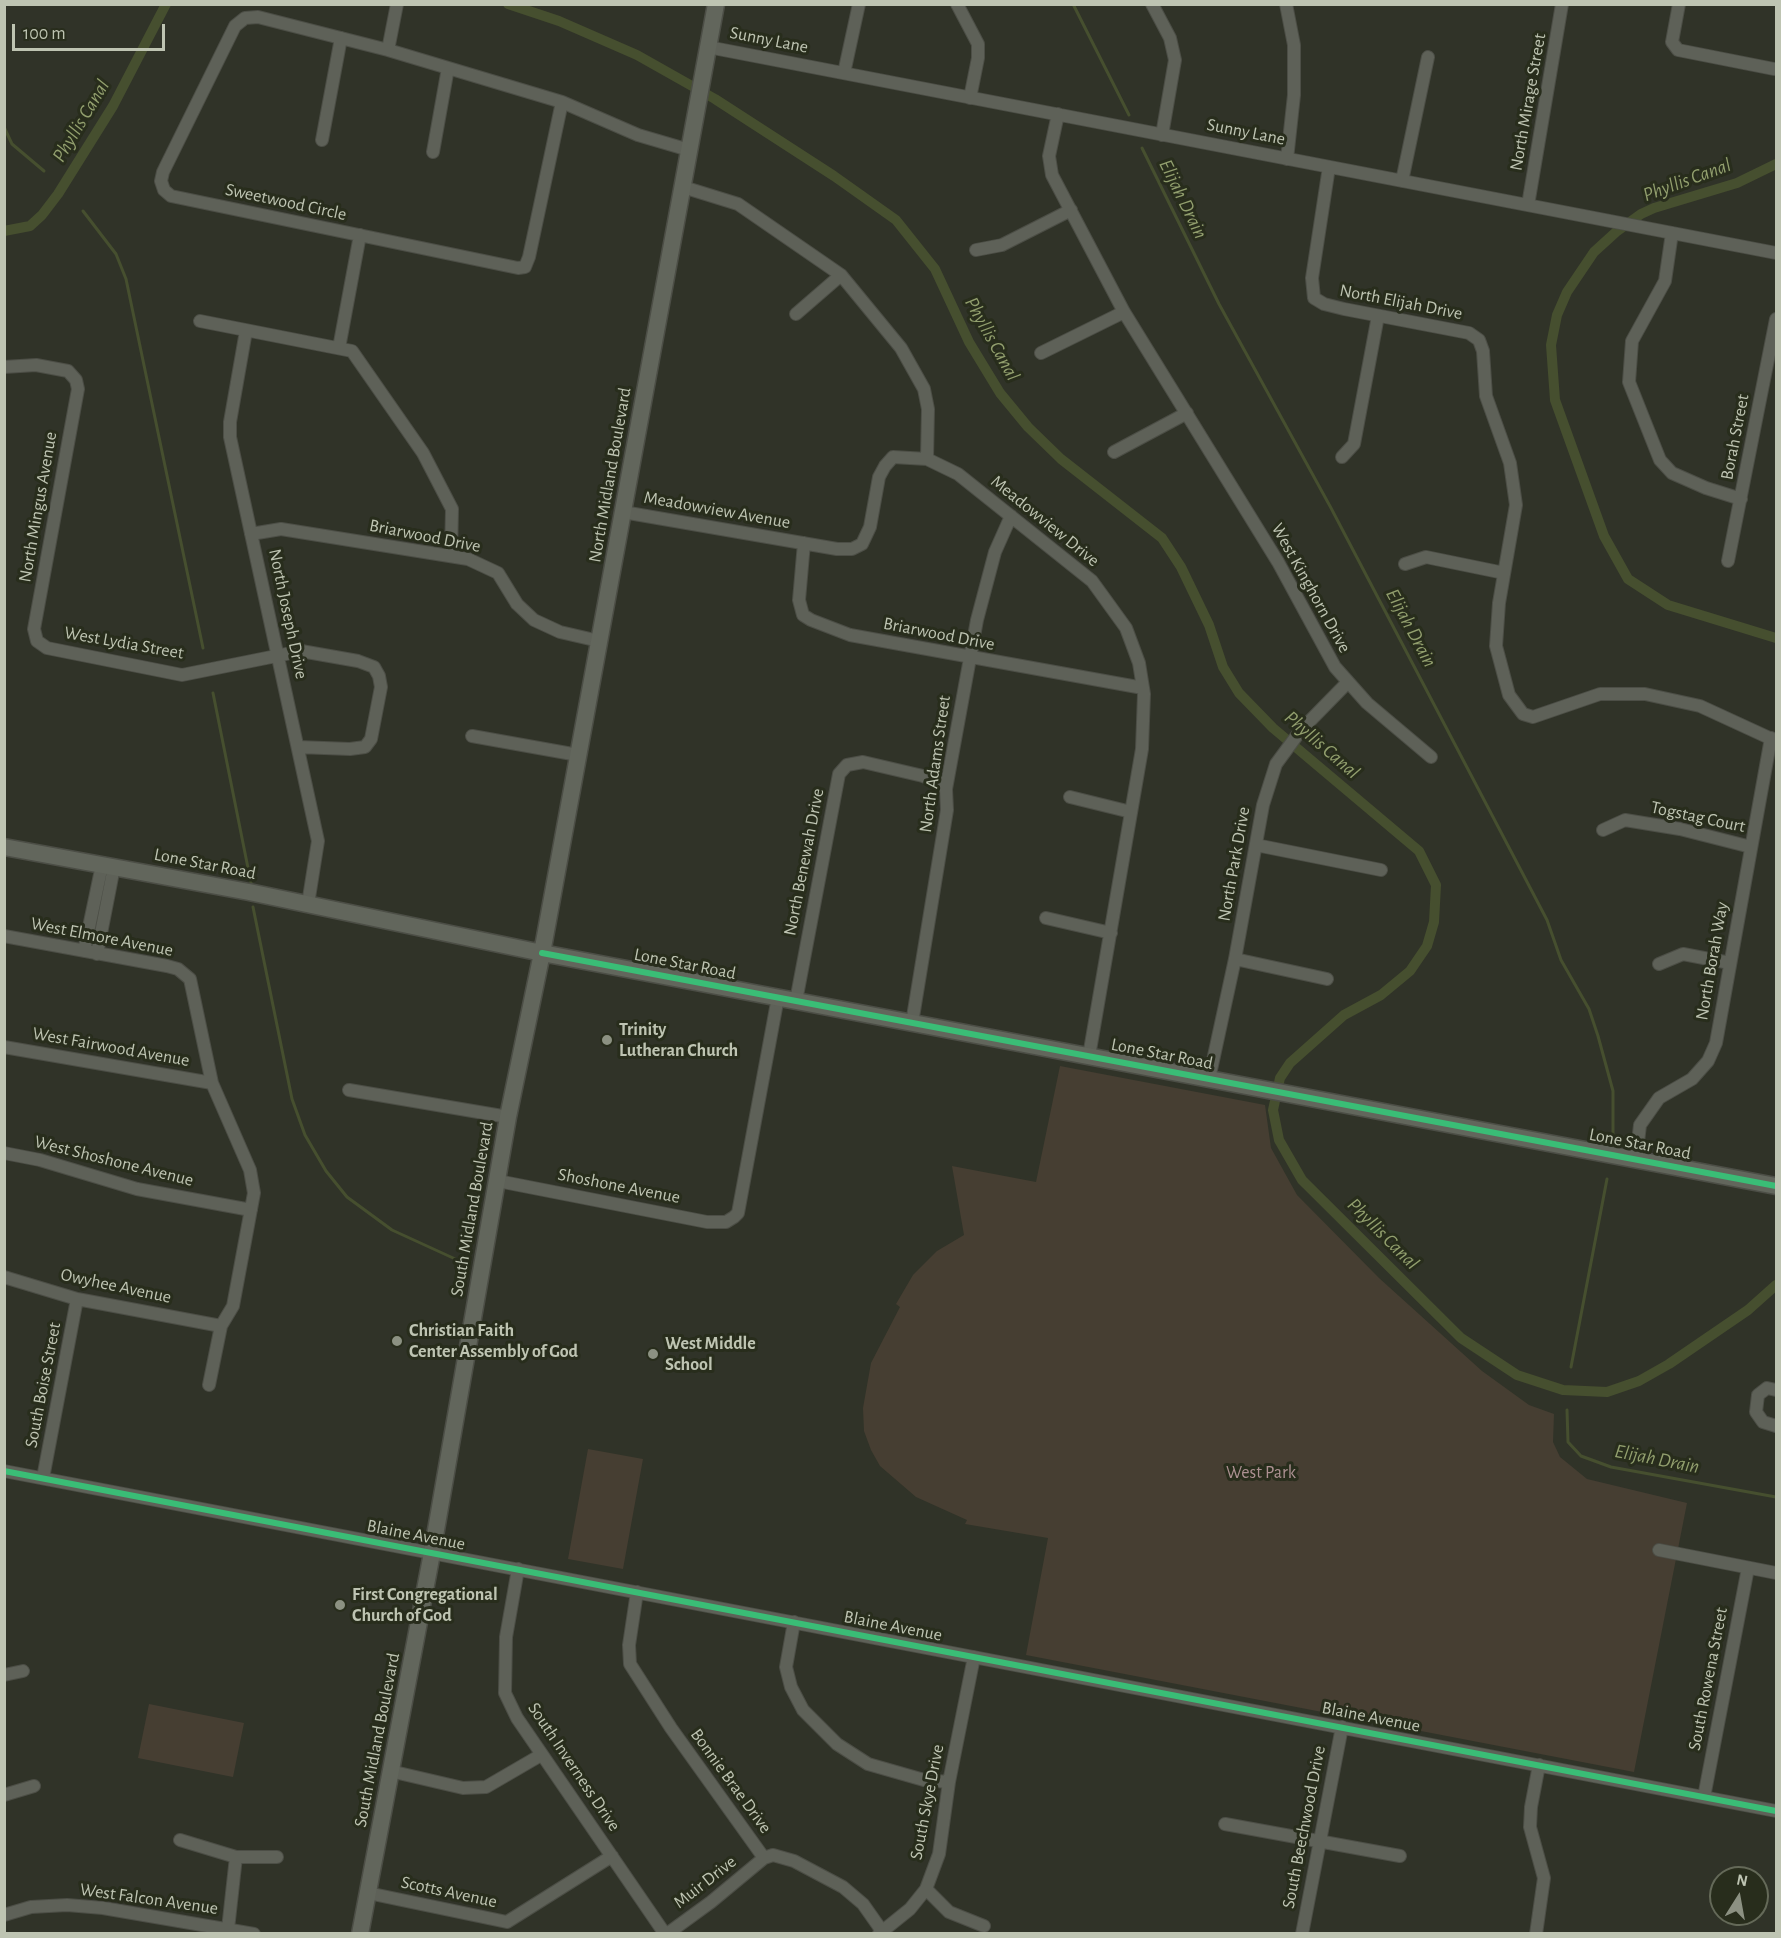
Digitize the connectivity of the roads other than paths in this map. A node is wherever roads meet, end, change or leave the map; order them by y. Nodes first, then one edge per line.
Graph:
1 (398, 4) edge
2 (716, 4) edge
3 (859, 4) edge
4 (957, 4) edge
5 (1152, 4) edge
6 (1286, 4) edge
7 (1562, 4) edge
8 (1679, 4) edge
9 (341, 38) junction
10 (708, 47) junction
11 (388, 50) junction
12 (1428, 57) dead end
13 (448, 68) junction
14 (1774, 69) dead end
15 (844, 73) junction
16 (970, 98) junction
17 (562, 102) junction
18 (1058, 114) junction
19 (1162, 135) junction
20 (322, 140) dead end
21 (690, 150) junction
22 (433, 152) dead end
23 (1287, 159) junction
24 (1329, 167) junction
25 (1402, 181) junction
26 (683, 187) junction
27 (1528, 205) junction
28 (1071, 210) junction
29 (1672, 233) junction
30 (360, 235) junction
31 (976, 250) dead end
32 (1776, 253) edge
33 (841, 274) junction
34 (1124, 312) junction
35 (796, 314) dead end
36 (1378, 316) junction
37 (1776, 319) edge
38 (200, 321) dead end
39 (246, 331) junction
40 (339, 348) junction
41 (1041, 353) dead end
42 (4, 367) edge
43 (1187, 413) junction
44 (1114, 452) dead end
45 (1342, 457) dead end
46 (927, 459) junction
47 (1741, 499) junction
48 (623, 512) junction
49 (1011, 516) junction
50 (251, 534) junction
51 (804, 543) junction
52 (451, 556) junction
53 (1728, 561) dead end
54 (1405, 564) dead end
55 (1504, 573) junction
56 (37, 641) joint
57 (599, 642) junction
58 (279, 654) junction
59 (970, 658) junction
60 (1348, 682) junction
61 (1143, 688) junction
62 (472, 736) dead end
63 (1774, 740) edge
64 (298, 747) junction
65 (578, 756) junction
66 (1431, 757) dead end
67 (946, 789) junction
68 (1070, 798) dead end
69 (1131, 812) junction
70 (1603, 830) dead end
71 (1256, 845) junction
72 (4, 847) edge
73 (1751, 847) junction
74 (108, 866) junction
75 (1381, 870) dead end
76 (308, 904) junction
77 (1046, 918) dead end
78 (1111, 933) junction
79 (4, 936) edge
80 (84, 951) junction
81 (542, 953) junction
82 (97, 954) junction
83 (1235, 959) junction
84 (1730, 963) junction
85 (1659, 964) dead end
86 (1327, 979) dead end
87 (778, 997) junction
88 (796, 1001) junction
89 (912, 1023) junction
90 (4, 1047) edge
91 (1089, 1056) junction
92 (1209, 1079) junction
93 (212, 1083) junction
94 (349, 1090) dead end
95 (508, 1116) junction
96 (4, 1153) edge
97 (1636, 1159) junction
98 (498, 1181) junction
99 (1776, 1186) edge
100 (251, 1210) junction
101 (4, 1276) edge
102 (77, 1299) junction
103 (221, 1326) junction
104 (209, 1385) dead end
105 (1776, 1390) edge
106 (1776, 1426) edge
107 (4, 1471) edge
108 (43, 1478) junction
109 (1659, 1550) dead end
110 (432, 1553) junction
111 (1748, 1568) junction
112 (518, 1569) junction
113 (1776, 1573) edge
114 (637, 1592) junction
115 (794, 1622) junction
116 (974, 1657) junction
117 (23, 1671) dead end
118 (4, 1675) edge
119 (1342, 1727) junction
120 (541, 1755) junction
121 (1539, 1765) junction
122 (390, 1771) junction
123 (949, 1782) junction
124 (34, 1786) dead end
125 (4, 1795) edge
126 (1704, 1797) junction
127 (1776, 1810) edge
128 (1225, 1824) dead end
129 (180, 1840) dead end
130 (1320, 1841) junction
131 (612, 1856) junction
132 (1400, 1856) dead end
133 (236, 1857) junction
134 (277, 1857) dead end
135 (764, 1858) junction
136 (926, 1889) junction
137 (368, 1893) junction
138 (4, 1915) edge
139 (984, 1926) dead end
140 (511, 1928) edge
141 (228, 1929) junction
142 (881, 1932) edge
143 (254, 1934) edge
144 (360, 1934) edge
145 (666, 1934) edge
146 (1302, 1934) edge
147 (1536, 1934) edge

1 - 11 street
2 - 10 main road, North Midland Boulevard
3 - 15 street
4 - 16 street
5 - 19 street
6 - 23 street
7 - 27 street, North Mirage Street
8 - 14 street
9 - 11 street, Sweetwood Circle
9 - 20 street
9 - 30 street, Sweetwood Circle
10 - 15 street, Sunny Lane
10 - 21 main road, North Midland Boulevard
11 - 13 street, Sweetwood Circle
12 - 25 street
13 - 17 street, Sweetwood Circle
13 - 22 street
15 - 16 street, Sunny Lane
16 - 18 street, Sunny Lane
17 - 21 street, Sweetwood Circle
17 - 30 street, Sweetwood Circle
18 - 19 street, Sunny Lane
18 - 28 street, West Kinghorn Drive
19 - 23 street, Sunny Lane
21 - 26 main road, North Midland Boulevard
23 - 24 street, Sunny Lane
24 - 25 street, Sunny Lane
24 - 36 street, North Elijah Drive
25 - 27 street, Sunny Lane
26 - 33 street
26 - 48 main road, North Midland Boulevard
27 - 29 street, Sunny Lane
28 - 31 street
28 - 34 street, West Kinghorn Drive
29 - 32 street, Sunny Lane
29 - 47 street
30 - 40 street
33 - 35 street
33 - 46 street
34 - 41 street
34 - 43 street, West Kinghorn Drive
36 - 45 street
36 - 55 street, North Elijah Drive
37 - 47 street, Borah Street
38 - 39 street
39 - 40 street
39 - 50 street, North Joseph Drive
40 - 52 street
42 - 56 street, North Mingus Avenue
43 - 44 street
43 - 60 street, West Kinghorn Drive
46 - 49 street, Meadowview Drive
46 - 51 street, Meadowview Drive
47 - 53 street, Borah Street
48 - 51 street, Meadowview Avenue
48 - 57 main road, North Midland Boulevard
49 - 59 street, North Adams Street
49 - 61 street, Meadowview Drive
50 - 52 street, Briarwood Drive
50 - 58 street, North Joseph Drive
51 - 59 street, Briarwood Drive
52 - 57 street, Briarwood Drive
54 - 55 street
55 - 63 street, North Elijah Drive
56 - 58 street, West Lydia Street
57 - 65 main road, North Midland Boulevard
58 - 64 street, North Joseph Drive
58 - 64 street, West Lydia Street
59 - 61 street, Briarwood Drive
59 - 67 street, North Adams Street
60 - 66 street, West Kinghorn Drive
60 - 71 street, North Park Drive
61 - 69 street, Meadowview Drive
62 - 65 street
63 - 73 street, North Borah Way
64 - 76 street, North Joseph Drive
65 - 81 main road, North Midland Boulevard
67 - 88 street, North Benewah Drive
67 - 89 street, North Adams Street
68 - 69 street
69 - 78 street, Meadowview Drive
70 - 73 street, Togstag Court
71 - 75 street
71 - 83 street, North Park Drive
72 - 74 main road, Lone Star Road
73 - 84 street, North Borah Way
74 - 76 main road, Lone Star Road
74 - 80 street
74 - 82 street
76 - 81 main road, Lone Star Road
77 - 78 street
78 - 91 street, Meadowview Drive
79 - 80 street, West Elmore Avenue
80 - 82 street, West Elmore Avenue
81 - 87 main road, Lone Star Road
81 - 95 main road, South Midland Boulevard
82 - 93 street, West Elmore Avenue
83 - 86 street
83 - 92 street, North Park Drive
84 - 85 street
84 - 97 street, North Borah Way
87 - 88 main road, Lone Star Road
87 - 98 street, Shoshone Avenue
88 - 89 main road, Lone Star Road
89 - 91 main road, Lone Star Road
90 - 93 street, West Fairwood Avenue
91 - 92 main road, Lone Star Road
92 - 97 main road, Lone Star Road
93 - 100 street
94 - 95 street
95 - 98 main road, South Midland Boulevard
96 - 100 street, West Shoshone Avenue
97 - 99 main road, Lone Star Road
98 - 110 main road, South Midland Boulevard
100 - 103 street
101 - 102 street, Owyhee Avenue
102 - 103 street, Owyhee Avenue
102 - 108 street, South Boise Street
103 - 104 street
105 - 106 street
107 - 108 street, Blaine Avenue
108 - 110 street, Blaine Avenue
109 - 111 street
110 - 112 street, Blaine Avenue
110 - 122 main road, South Midland Boulevard
111 - 113 street
111 - 126 street, South Rowena Street
112 - 114 street, Blaine Avenue
112 - 120 street, South Inverness Drive
114 - 115 street, Blaine Avenue
114 - 135 street, Bonnie Brae Drive
115 - 116 street, Blaine Avenue
115 - 123 street
116 - 119 street, Blaine Avenue
116 - 123 street, South Skye Drive
117 - 118 street
119 - 121 street, Blaine Avenue
119 - 130 street, South Beechwood Drive
120 - 122 street
120 - 131 street, South Inverness Drive
121 - 126 street, Blaine Avenue
121 - 147 street
122 - 137 main road, South Midland Boulevard
123 - 136 street, South Skye Drive
124 - 125 street
126 - 127 street, Blaine Avenue
128 - 130 street
129 - 133 street
130 - 132 street
130 - 146 street, South Beechwood Drive
131 - 140 street, Scotts Avenue
131 - 145 street, South Inverness Drive
133 - 134 street
133 - 141 street
135 - 142 street, Bonnie Brae Drive
135 - 145 street, Muir Drive
136 - 139 street
136 - 142 street, South Skye Drive
137 - 140 street, Scotts Avenue
137 - 144 main road, South Midland Boulevard
138 - 141 street, West Falcon Avenue
141 - 143 street, West Falcon Avenue

